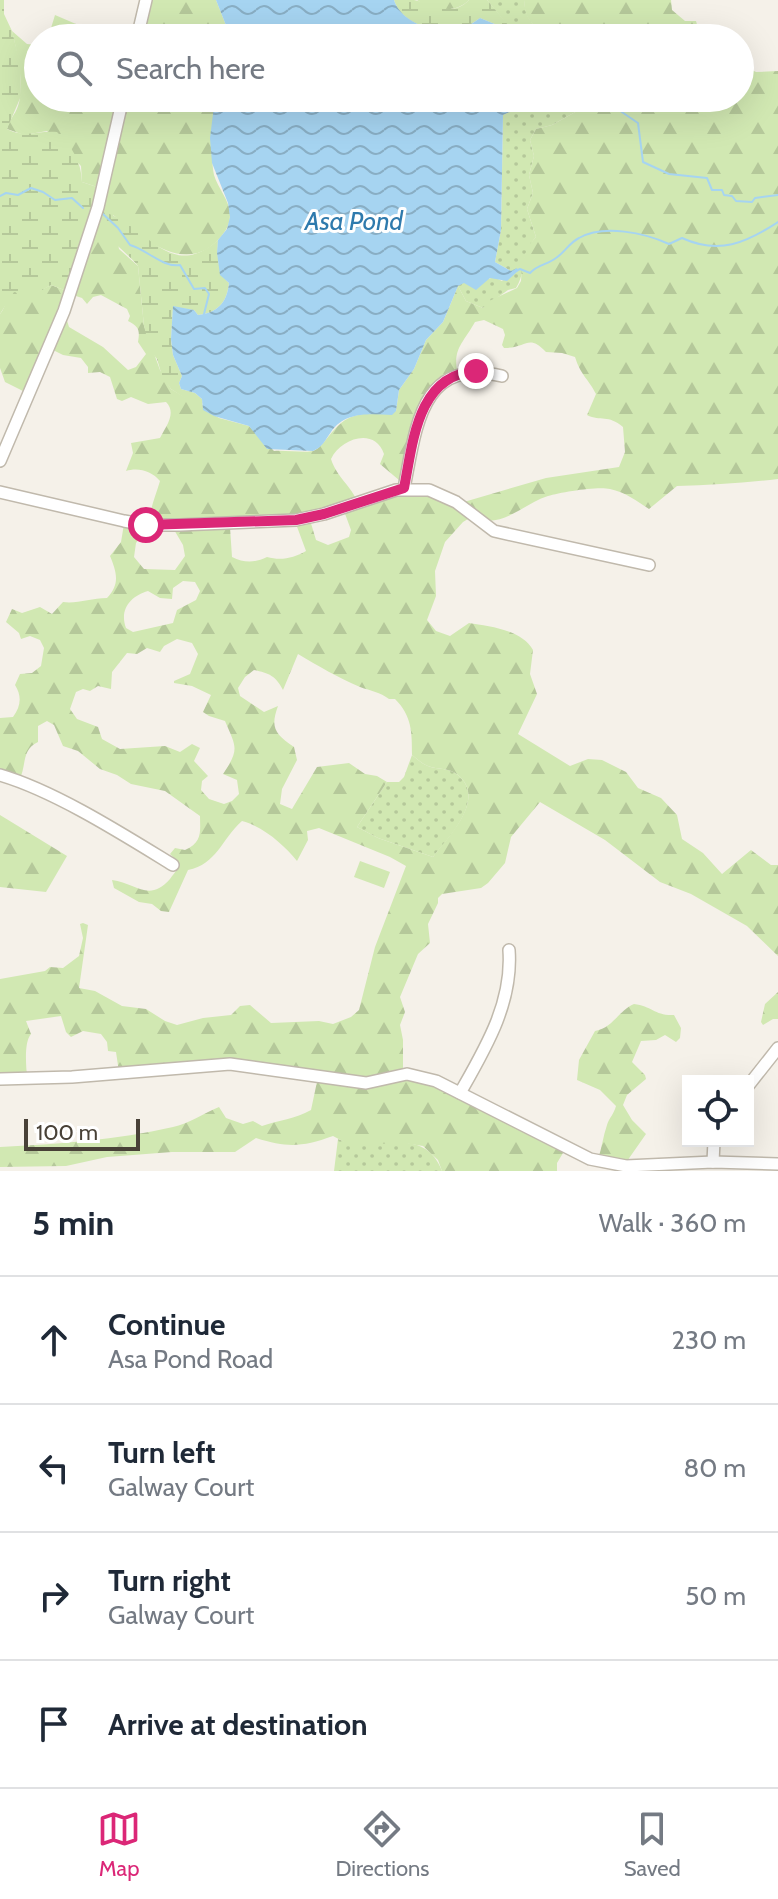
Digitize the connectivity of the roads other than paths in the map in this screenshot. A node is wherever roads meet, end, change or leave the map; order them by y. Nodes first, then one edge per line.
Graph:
1 (146, 0) edge
2 (140, 24) edge
3 (120, 112) edge
4 (502, 376) dead end
5 (0, 461) edge
6 (404, 488) junction
7 (0, 492) edge
8 (649, 565) dead end
9 (0, 775) edge
10 (173, 865) dead end
11 (509, 950) dead end
12 (778, 1048) edge
13 (754, 1078) edge
14 (0, 1079) edge
15 (460, 1093) junction
16 (714, 1147) edge
17 (713, 1162) junction
18 (778, 1164) edge

1 - 2 street
3 - 5 street
4 - 6 street
6 - 7 street
6 - 8 street
9 - 10 street
11 - 15 street
12 - 13 street
14 - 15 street
15 - 17 street
16 - 17 street
17 - 18 street

